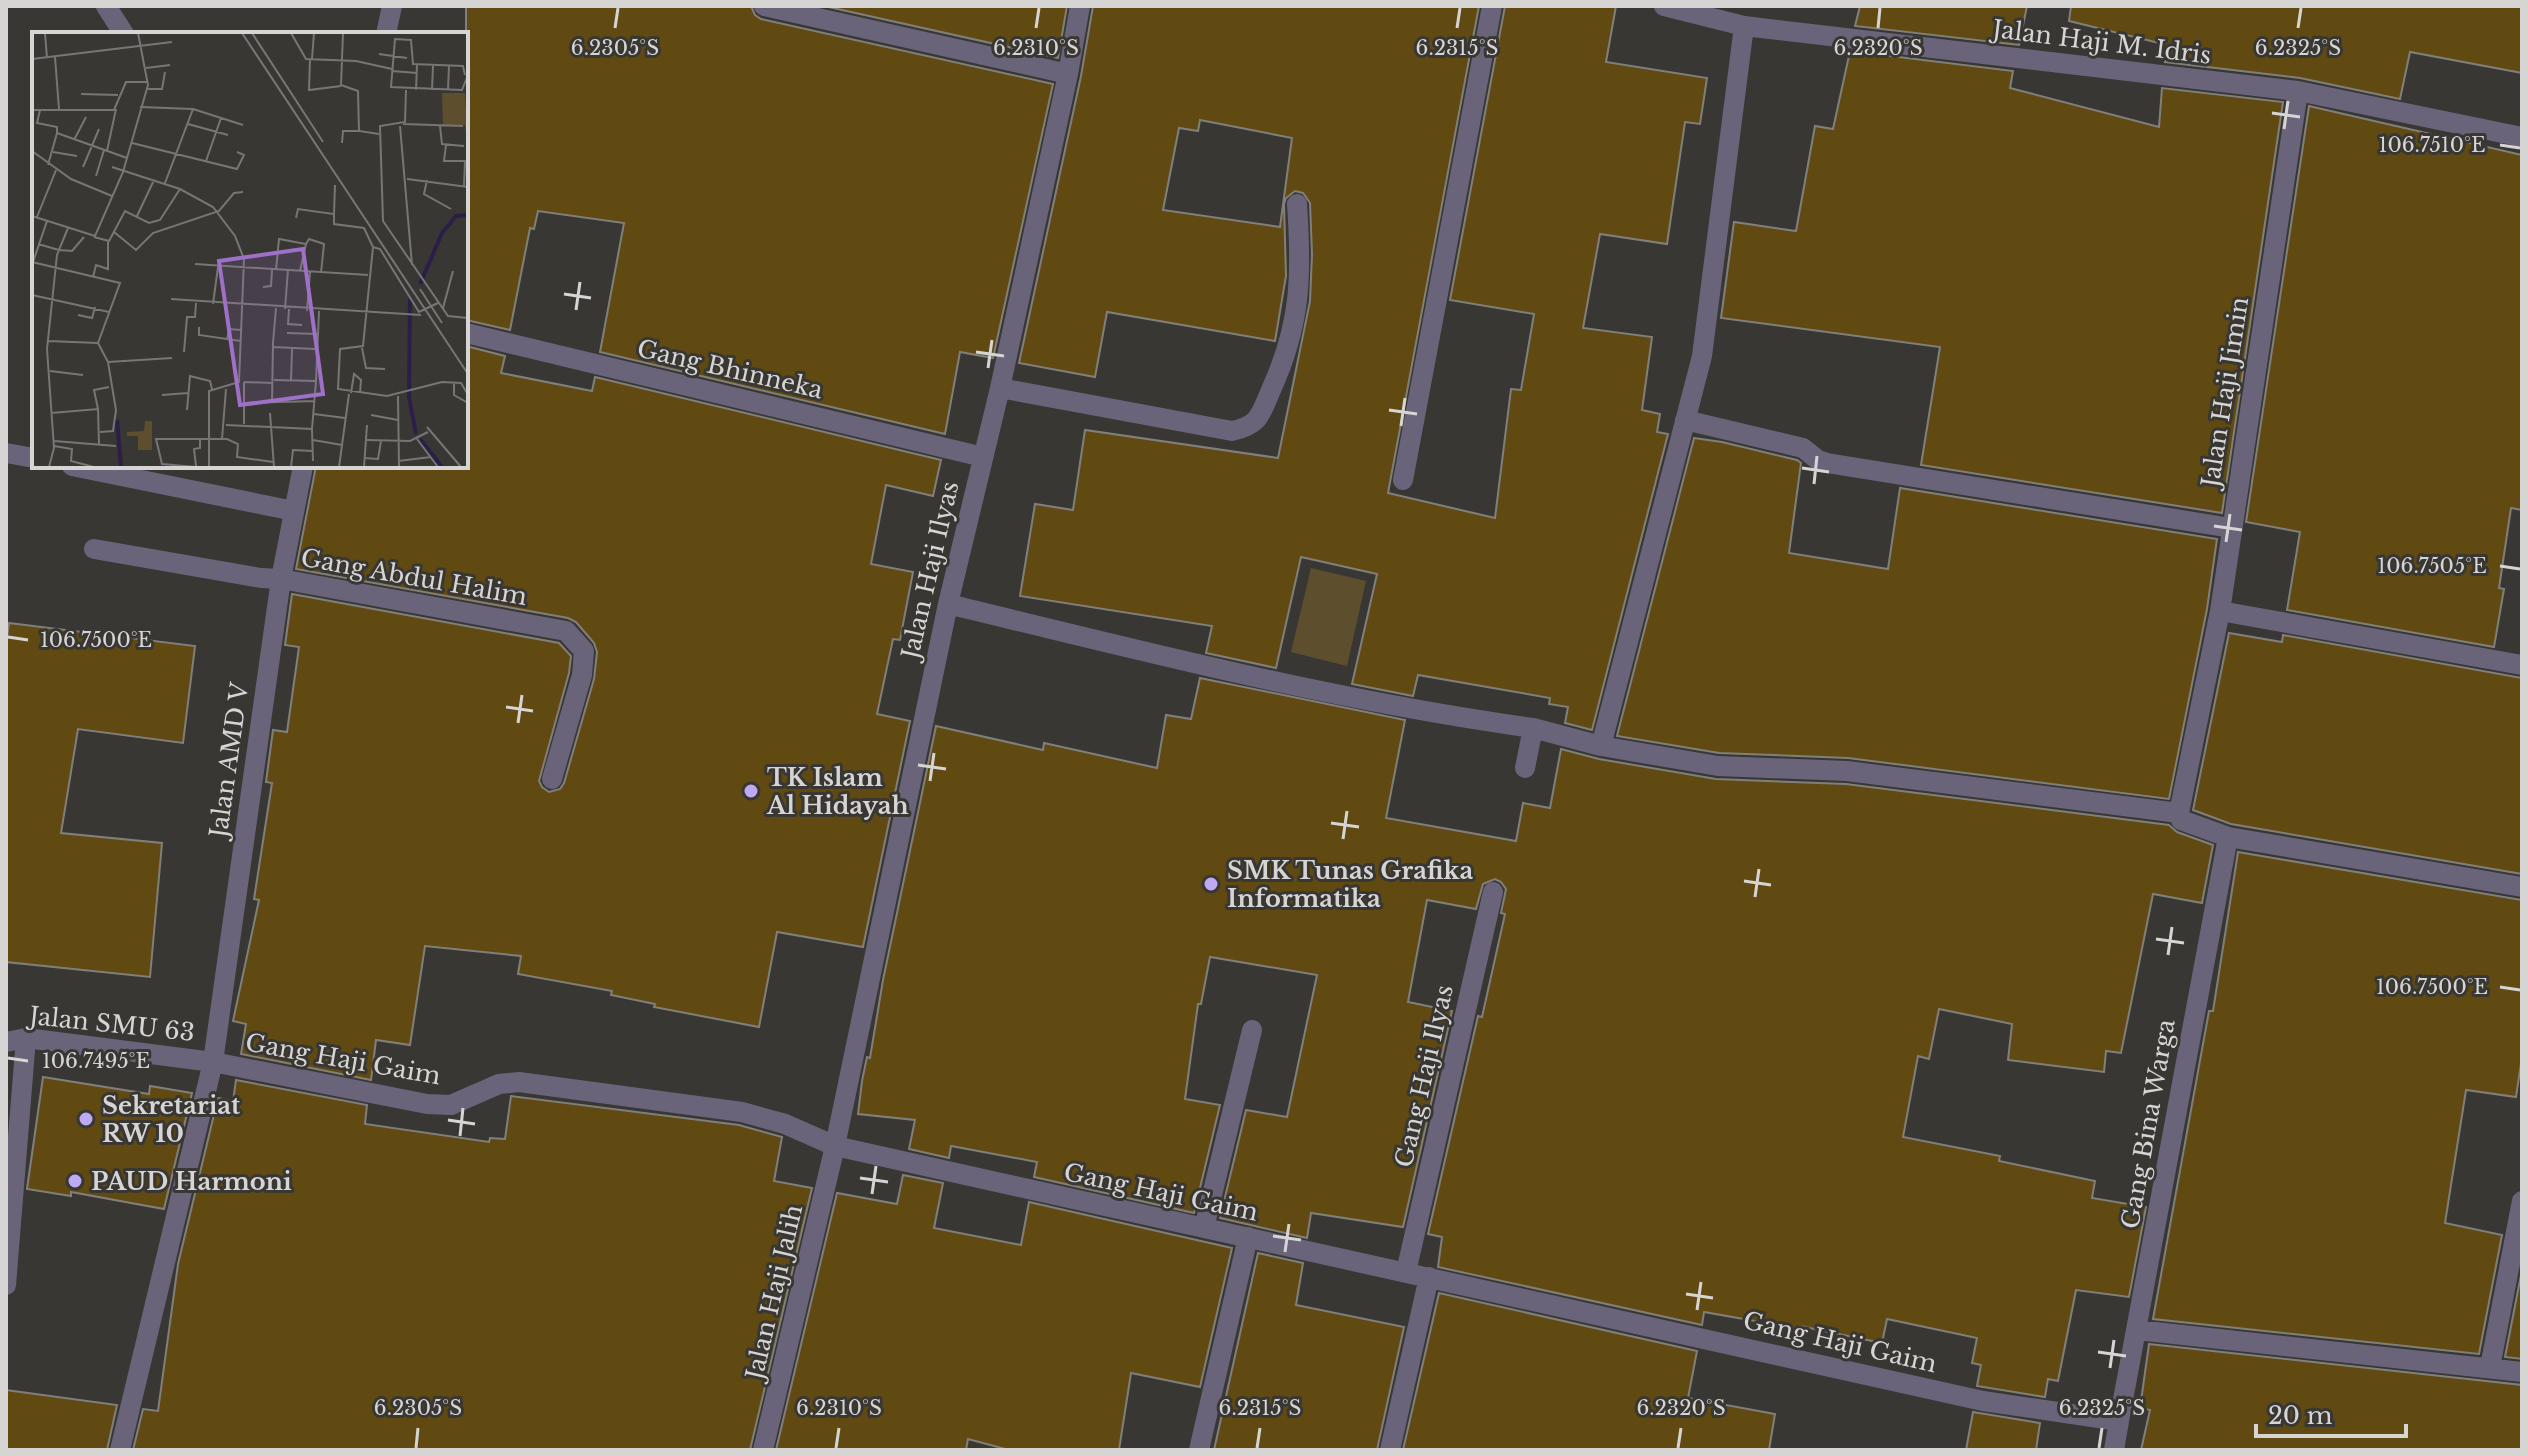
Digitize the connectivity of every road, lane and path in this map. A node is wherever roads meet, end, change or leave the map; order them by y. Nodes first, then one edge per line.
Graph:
1 (106, 6) edge
2 (392, 6) edge
3 (764, 6) edge
4 (1080, 6) edge
5 (1492, 6) edge
6 (1664, 6) edge
7 (1744, 26) junction
8 (123, 32) edge
9 (386, 32) edge
10 (1068, 74) junction
11 (2298, 91) junction
12 (2522, 137) edge
13 (1297, 204) dead end
14 (468, 333) edge
15 (1000, 388) junction
16 (1685, 420) junction
17 (6, 453) edge
18 (983, 457) junction
19 (32, 458) edge
20 (82, 468) edge
21 (303, 468) edge
22 (1403, 480) dead end
23 (294, 511) junction
24 (2231, 528) junction
25 (94, 549) dead end
26 (281, 579) junction
27 (948, 604) junction
28 (2220, 611) junction
29 (2522, 665) edge
30 (1533, 728) junction
31 (1601, 746) junction
32 (1525, 768) dead end
33 (552, 779) dead end
34 (2179, 813) junction
35 (2228, 837) junction
36 (2522, 887) edge
37 (1493, 892) dead end
38 (1252, 1030) dead end
39 (16, 1040) edge
40 (213, 1062) junction
41 (835, 1146) junction
42 (2522, 1201) edge
43 (1204, 1228) junction
44 (1248, 1237) junction
45 (1406, 1272) junction
46 (1429, 1277) junction
47 (6, 1285) edge
48 (2137, 1330) junction
49 (2490, 1367) junction
50 (2522, 1372) edge
51 (2119, 1421) junction
52 (120, 1450) edge
53 (763, 1450) edge
54 (1199, 1450) edge
55 (1390, 1450) edge
56 (2114, 1450) edge

1 - 8 street
2 - 9 street
3 - 10 street
4 - 10 street, Jalan Haji Ilyas
5 - 22 street
6 - 7 street, Jalan Haji M. Idris
7 - 11 street, Jalan Haji M. Idris
7 - 16 street
10 - 15 street, Jalan Haji Ilyas
11 - 12 street
11 - 24 street, Jalan Haji Jimin
13 - 15 street
14 - 18 street, Gang Bhinneka
15 - 18 street, Jalan Haji Ilyas
16 - 24 street
16 - 31 street
17 - 19 street
18 - 27 street, Jalan Haji Ilyas
20 - 23 street
21 - 23 street, Jalan AMD V
23 - 26 street, Jalan AMD V
24 - 28 street, Jalan Haji Jimin
25 - 26 street, Gang Abdul Halim
26 - 33 street, Gang Abdul Halim
26 - 40 street, Jalan AMD V
27 - 30 street
27 - 41 street, Jalan Haji Ilyas
28 - 29 street
28 - 34 street, Jalan Haji Jimin
30 - 31 street
30 - 32 street
31 - 34 street
34 - 35 street
35 - 36 street
35 - 48 street, Gang Bina Warga
37 - 45 street, Gang Haji Ilyas
38 - 43 street
39 - 40 street, Jalan SMU 63
39 - 47 street
40 - 41 street, Gang Haji Gaim
40 - 52 street, Jalan AMD V
41 - 43 street, Gang Haji Gaim
41 - 53 street, Jalan Haji Jalih
42 - 49 street
43 - 44 street, Gang Haji Gaim
44 - 45 street, Gang Haji Gaim
44 - 54 street
45 - 46 street, Gang Haji Gaim
46 - 51 street, Gang Haji Gaim
46 - 55 street
48 - 49 street
48 - 51 street, Gang Bina Warga
49 - 50 street
51 - 56 street

